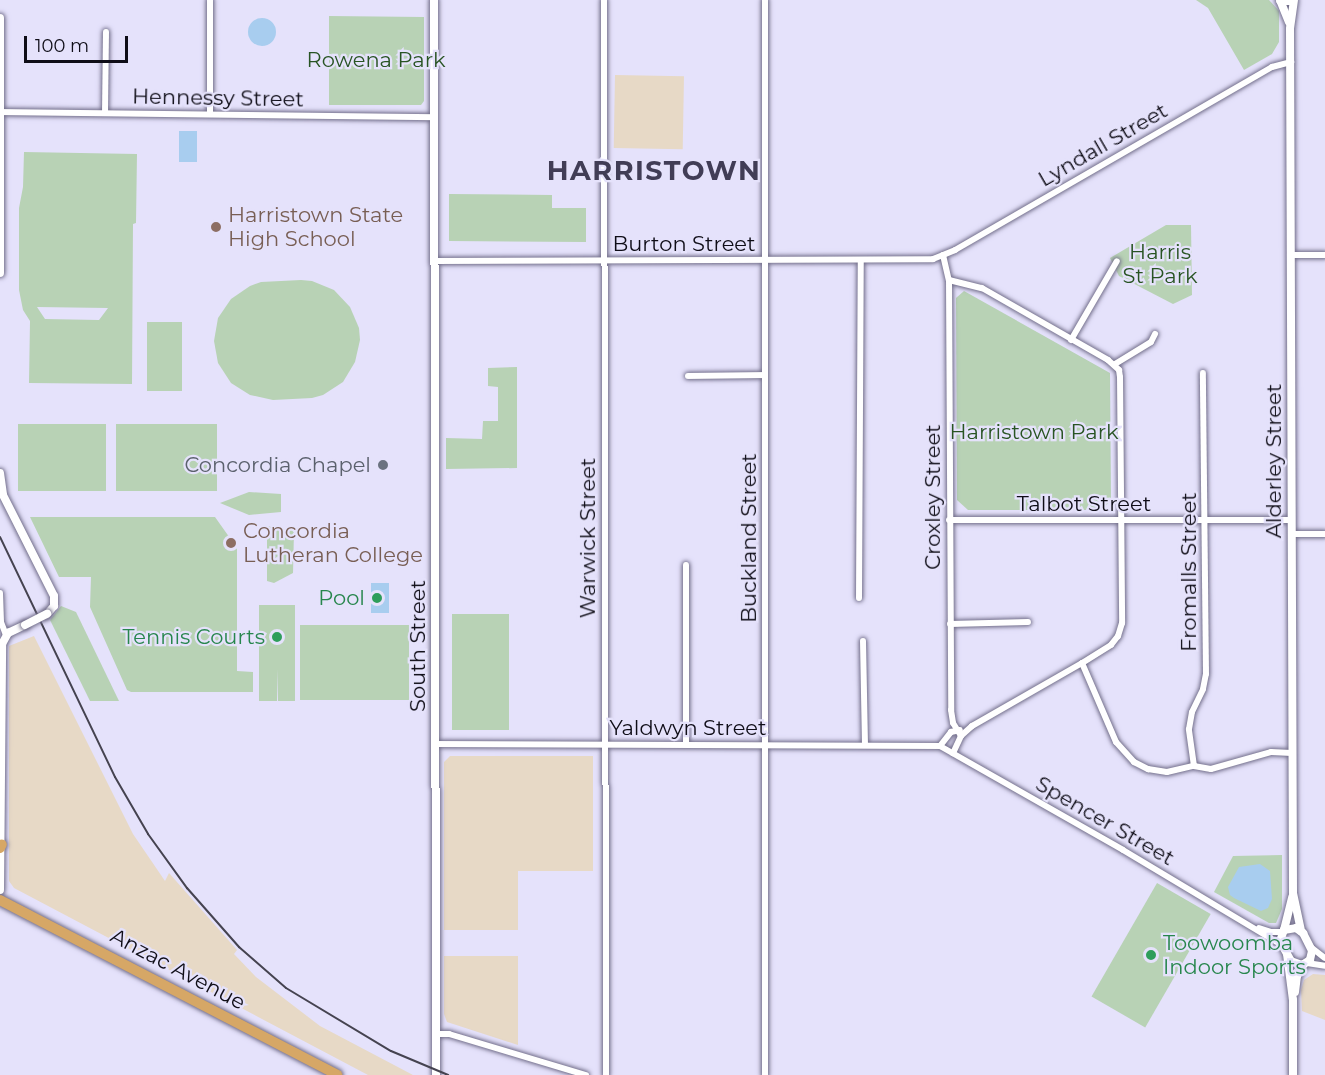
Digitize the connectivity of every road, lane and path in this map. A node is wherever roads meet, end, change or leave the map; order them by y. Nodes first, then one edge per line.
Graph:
1 (210, 0) edge
2 (434, 0) edge
3 (604, 0) edge
4 (765, 0) edge
5 (1280, 0) edge
6 (1293, 0) edge
7 (0, 18) edge
8 (1290, 29) junction
9 (105, 32) dead end
10 (1290, 62) junction
11 (0, 112) edge
12 (105, 113) junction
13 (210, 114) junction
14 (434, 117) junction
15 (0, 179) edge
16 (943, 255) junction
17 (1291, 255) junction
18 (1325, 255) edge
19 (933, 259) joint
20 (766, 260) junction
21 (434, 261) junction
22 (604, 261) junction
23 (861, 261) junction
24 (1118, 261) dead end
25 (0, 273) edge
26 (949, 280) junction
27 (1155, 334) dead end
28 (1071, 340) junction
29 (1114, 364) junction
30 (1203, 373) dead end
31 (765, 375) junction
32 (688, 376) dead end
33 (0, 473) edge
34 (949, 520) junction
35 (1122, 520) junction
36 (1205, 520) junction
37 (1292, 520) junction
38 (1292, 534) junction
39 (1325, 534) edge
40 (686, 565) dead end
41 (0, 593) edge
42 (859, 598) dead end
43 (1028, 622) dead end
44 (950, 624) junction
45 (6, 635) junction
46 (863, 640) dead end
47 (1082, 663) junction
48 (959, 733) junction
49 (436, 744) junction
50 (605, 744) junction
51 (686, 744) junction
52 (865, 744) junction
53 (766, 745) junction
54 (940, 746) junction
55 (953, 753) junction
56 (1292, 753) junction
57 (1194, 766) junction
58 (1, 846) edge
59 (0, 890) edge
60 (1293, 893) junction
61 (0, 900) edge
62 (1252, 925) junction
63 (1284, 931) junction
64 (1301, 931) junction
65 (1282, 945) junction
66 (1311, 947) junction
67 (1287, 954) junction
68 (1325, 958) edge
69 (1305, 964) junction
70 (1325, 966) edge
71 (1293, 1000) junction
72 (436, 1034) junction
73 (337, 1075) edge
74 (436, 1075) edge
75 (586, 1075) edge
76 (606, 1075) edge
77 (765, 1075) edge
78 (1293, 1075) edge

1 - 13 street
2 - 14 street, South Street
3 - 22 street, Warwick Street
4 - 20 street, Buckland Street
5 - 6 main road
5 - 8 street, Alderley Street
6 - 8 street, Alderley Street
7 - 11 street
8 - 10 street, Alderley Street
9 - 12 street
10 - 16 street, Lyndall Street
10 - 17 street, Alderley Street
11 - 12 street, Hennessy Street
11 - 15 street
12 - 13 street, Hennessy Street
13 - 14 street, Hennessy Street
14 - 21 street, South Street
15 - 25 street
16 - 19 street, Lyndall Street
16 - 26 street, Croxley Street
17 - 18 street
17 - 37 street, Alderley Street
19 - 23 street, Burton Street
20 - 22 street, Burton Street
20 - 23 street, Burton Street
20 - 31 street, Buckland Street
21 - 22 street, Burton Street
21 - 49 street, South Street
22 - 50 street, Warwick Street
23 - 42 street
24 - 28 street
26 - 28 street
26 - 34 street, Croxley Street
27 - 29 street
28 - 29 street
29 - 35 street
30 - 36 street, Fromalls Street
31 - 32 street
31 - 53 street, Buckland Street
33 - 45 street, bridge
34 - 35 street, Talbot Street
34 - 44 street, Croxley Street
35 - 36 street, Talbot Street
35 - 47 street
36 - 37 street, Talbot Street
36 - 57 street, Fromalls Street
37 - 38 street, Alderley Street
38 - 39 street
38 - 56 street, Alderley Street
40 - 51 street
41 - 45 street
43 - 44 street
44 - 48 street, Croxley Street
45 - 58 street
46 - 52 street
47 - 48 street
47 - 57 street
48 - 54 street
48 - 55 street
49 - 50 street, Yaldwyn Street
49 - 72 street, South Street
50 - 51 street, Yaldwyn Street
50 - 76 street, Warwick Street
51 - 53 street, Yaldwyn Street
52 - 53 street, Yaldwyn Street
52 - 54 street, Yaldwyn Street
53 - 77 street, Buckland Street
54 - 55 street, Spencer Street
55 - 62 street, Spencer Street
56 - 57 street
56 - 60 street, Alderley Street
58 - 59 street
60 - 63 street, Alderley Street
60 - 64 street, Alderley Street
61 - 73 highway, Anzac Avenue
62 - 63 street, Spencer Street
62 - 65 street, Spencer Street
63 - 64 street
63 - 65 street
64 - 66 street
65 - 67 street
66 - 68 street
66 - 69 street
67 - 69 street
67 - 71 street
69 - 70 street
69 - 71 street
71 - 78 street
72 - 74 street, South Street
72 - 75 street

